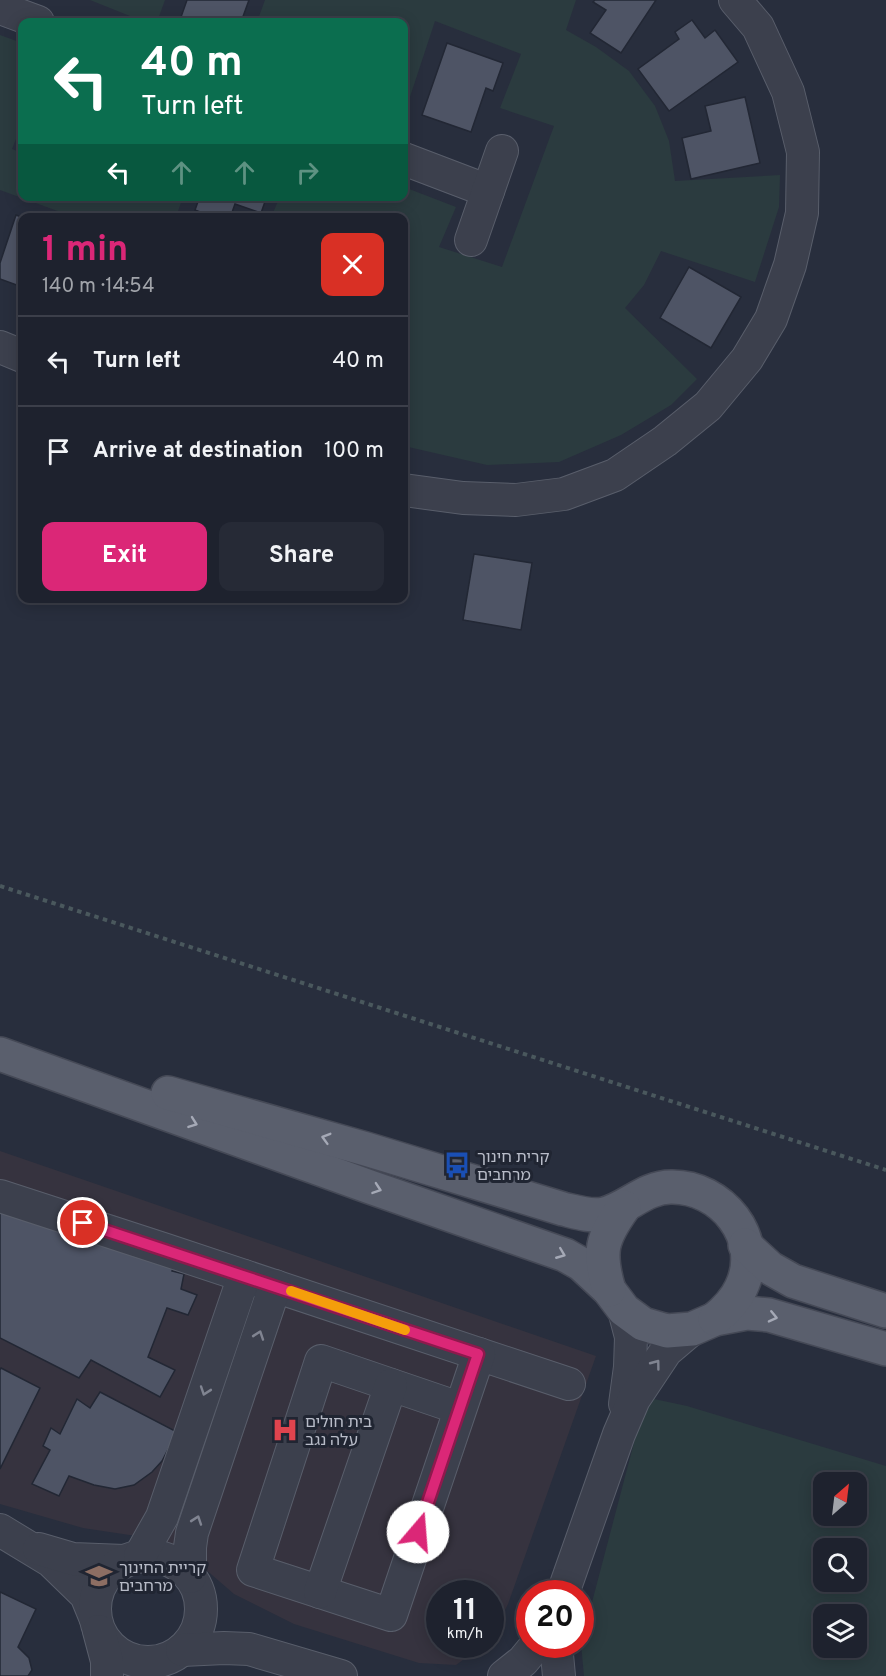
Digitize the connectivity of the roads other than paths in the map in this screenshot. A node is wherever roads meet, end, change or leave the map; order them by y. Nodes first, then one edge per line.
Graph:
1 (735, 0) edge
2 (0, 8) edge
3 (27, 18) edge
4 (502, 150) dead end
5 (408, 161) edge
6 (488, 191) junction
7 (471, 240) dead end
8 (0, 347) edge
9 (18, 354) edge
10 (408, 491) edge
11 (0, 1045) edge
12 (0, 1053) edge
13 (0, 1197) edge
14 (624, 1207) junction
15 (745, 1245) junction
16 (244, 1276) junction
17 (275, 1286) junction
18 (616, 1300) junction
19 (886, 1311) edge
20 (704, 1324) junction
21 (886, 1349) edge
22 (478, 1354) junction
23 (569, 1384) dead end
24 (391, 1385) junction
25 (459, 1408) junction
26 (619, 1434) junction
27 (11, 1536) edge
28 (132, 1558) junction
29 (568, 1580) edge
30 (196, 1587) junction
31 (320, 1592) junction
32 (97, 1624) junction
33 (273, 1656) junction
34 (525, 1658) edge
35 (557, 1658) edge
36 (160, 1662) edge
37 (107, 1676) edge
38 (341, 1676) edge
39 (504, 1676) edge
40 (535, 1676) edge
41 (559, 1676) edge

1 - 10 street
2 - 3 street
4 - 6 street
5 - 6 street
6 - 7 street
8 - 9 street
14 -> 11 main road
12 -> 18 main road
13 - 16 street
14 - 15 main road
14 - 18 main road
15 - 19 main road
15 - 20 main road
16 - 17 street
16 -> 28 street
17 - 22 street
30 -> 17 street
18 - 20 main road
18 - 26 street
20 -> 21 main road
26 -> 20 street
22 - 23 street
22 - 25 street
24 - 25 street
24 - 31 street
24 - 31 street
25 - 31 street
26 - 29 street
27 - 28 street
27 - 32 street
28 - 30 street
28 - 32 street
30 - 33 street
30 - 36 street
32 - 36 street
32 - 37 street
33 - 36 street
33 - 38 street
34 - 39 street
35 - 41 street
39 - 40 street

